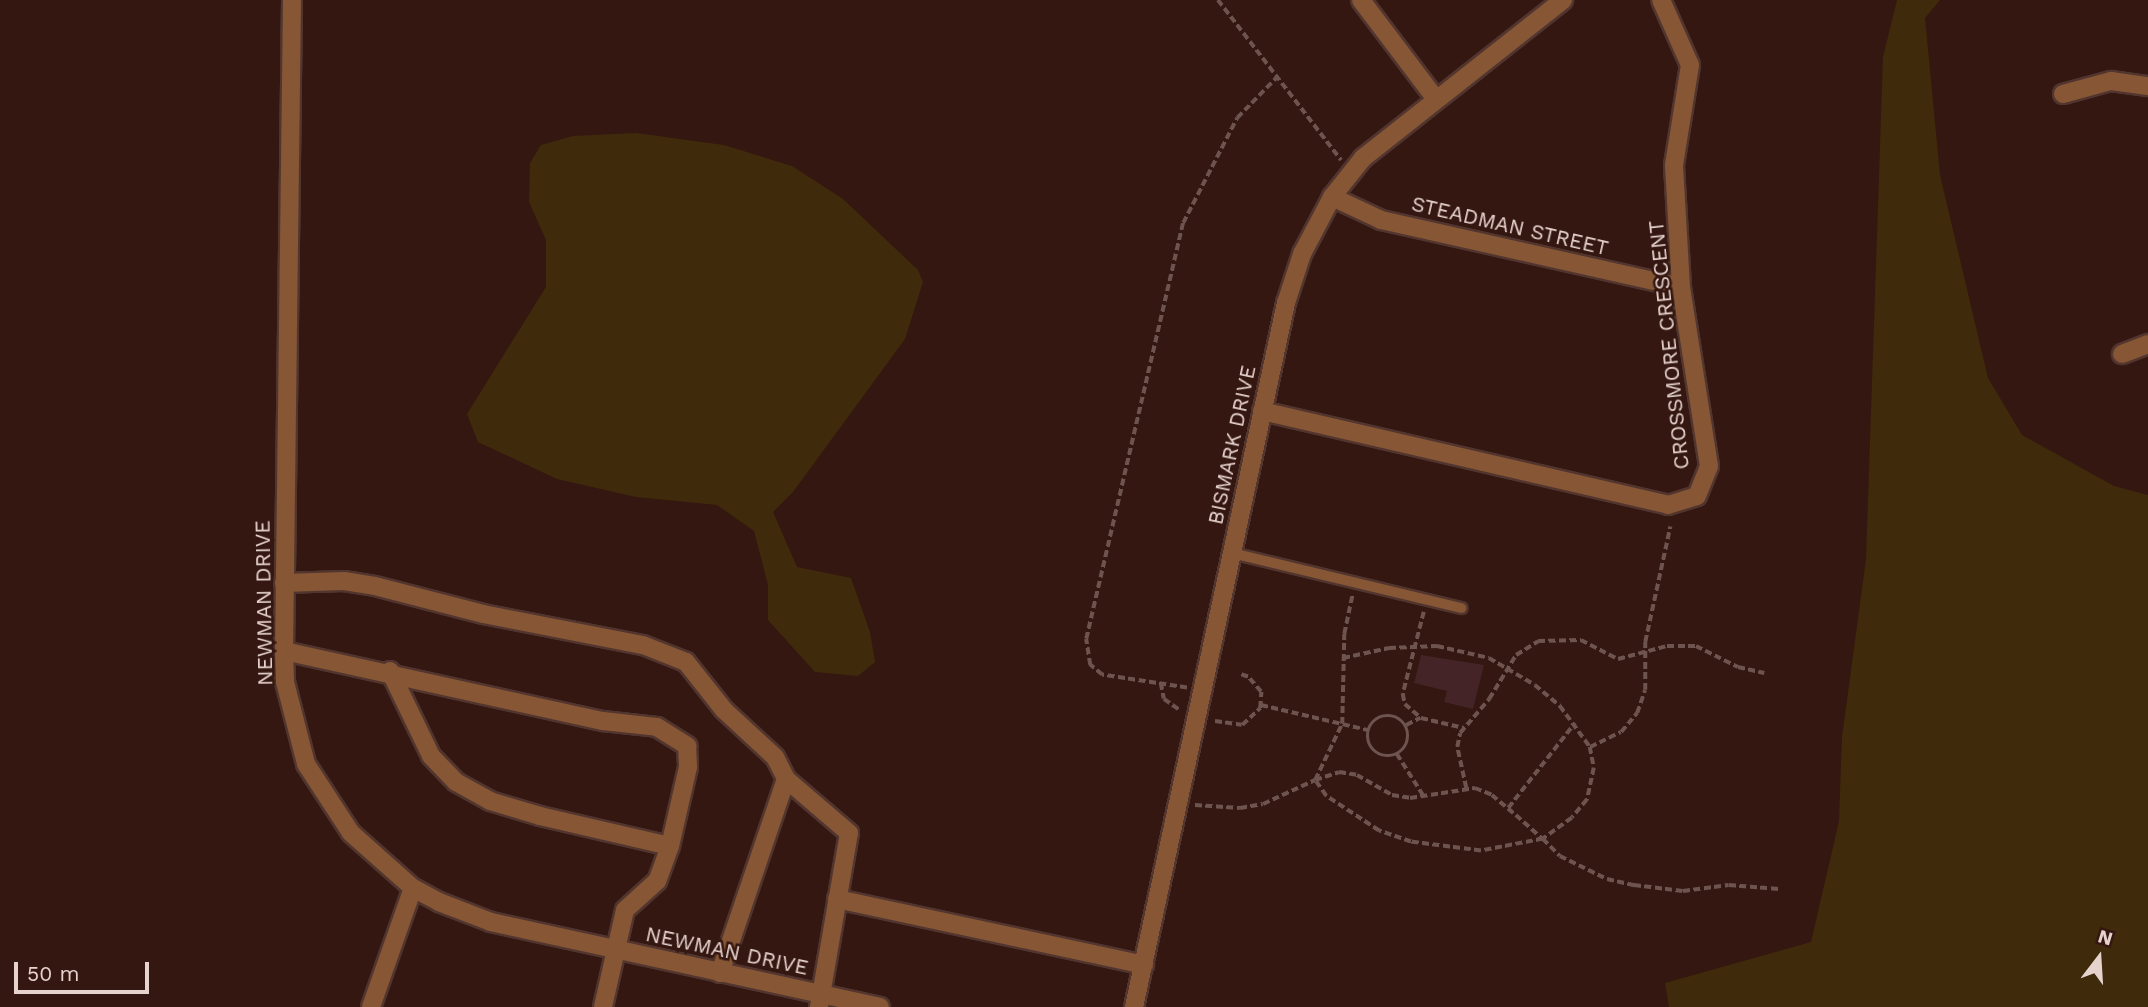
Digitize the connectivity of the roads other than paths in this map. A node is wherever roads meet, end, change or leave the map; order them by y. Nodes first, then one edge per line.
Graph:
1 (292, 0) edge
2 (1361, 0) edge
3 (1563, 0) edge
4 (1661, 0) edge
5 (2148, 86) edge
6 (2063, 94) dead end
7 (1436, 99) junction
8 (1332, 197) junction
9 (1681, 287) junction
10 (2148, 344) edge
11 (2122, 354) dead end
12 (1262, 411) junction
13 (1232, 553) junction
14 (284, 583) junction
15 (1461, 608) dead end
16 (284, 652) junction
17 (390, 671) junction
18 (786, 779) junction
19 (670, 846) junction
20 (413, 888) junction
21 (837, 899) junction
22 (615, 950) junction
23 (1144, 965) junction
24 (720, 973) junction
25 (820, 1001) edge
26 (371, 1007) edge
27 (603, 1007) edge
28 (880, 1007) edge
29 (1134, 1007) edge

1 - 14 street, NEWMAN DRIVE
2 - 7 street
3 - 7 street, BISMARK DRIVE
4 - 9 street, CROSSMORE CRESCENT
5 - 6 street
7 - 8 street, BISMARK DRIVE
8 - 9 street, STEADMAN STREET
8 - 12 street, BISMARK DRIVE
9 - 12 street, CROSSMORE CRESCENT
10 - 11 street
12 - 13 street, BISMARK DRIVE
13 - 15 lane
13 - 23 street, BISMARK DRIVE
14 - 16 street, NEWMAN DRIVE
14 - 18 street
16 - 17 street
16 - 20 street, NEWMAN DRIVE
17 - 19 street
17 - 19 street
18 - 21 street
18 - 24 street
19 - 22 street
20 - 22 street, NEWMAN DRIVE
20 - 26 street
21 - 23 street
21 - 25 street
22 - 24 street, NEWMAN DRIVE
22 - 27 street
23 - 29 street, BISMARK DRIVE
24 - 25 street, NEWMAN DRIVE
25 - 28 street, NEWMAN DRIVE

